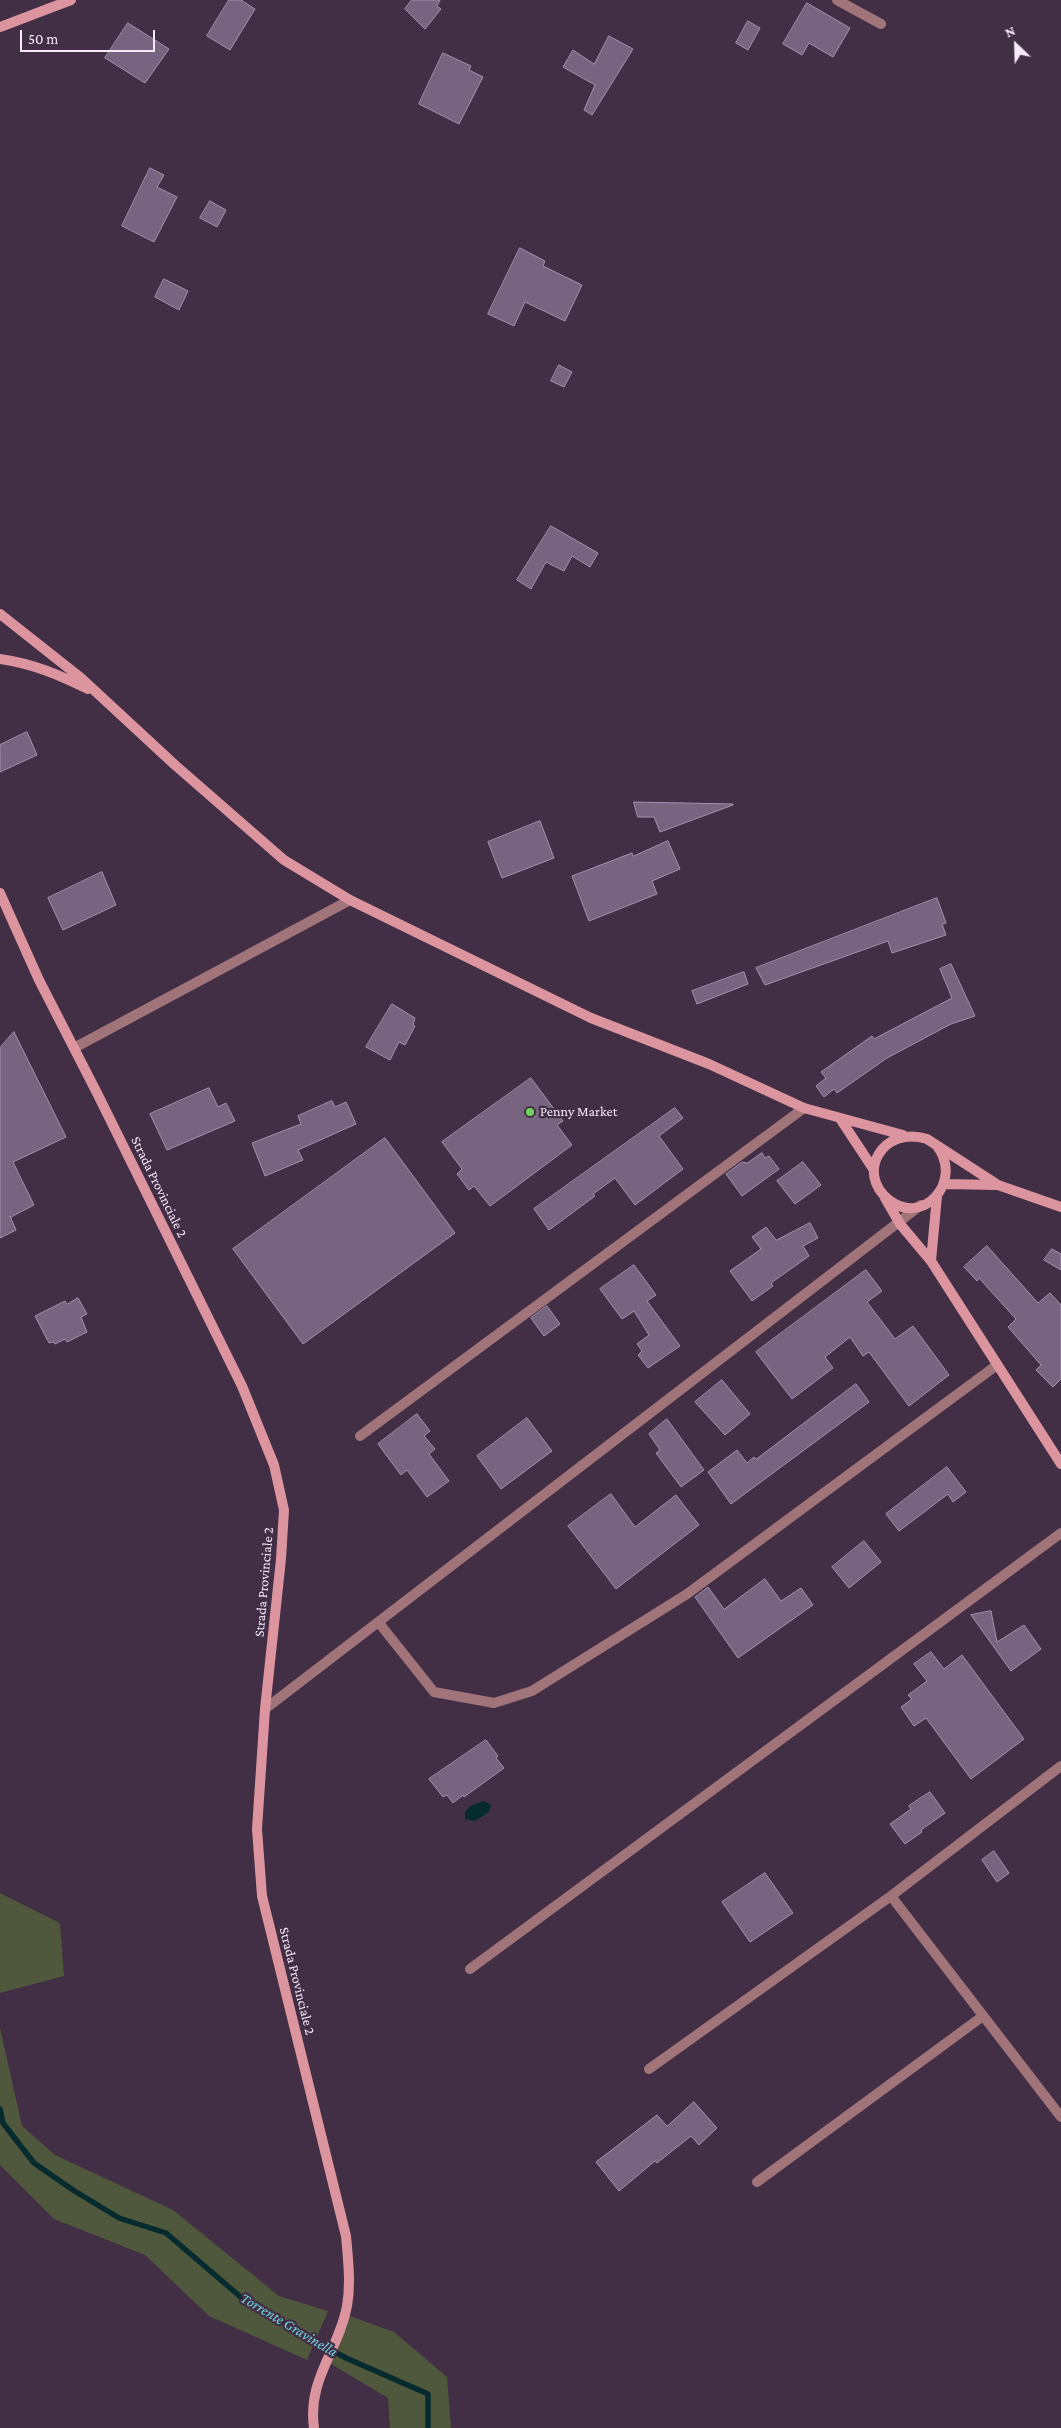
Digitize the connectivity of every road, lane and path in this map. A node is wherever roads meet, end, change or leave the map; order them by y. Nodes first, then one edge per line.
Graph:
1 (71, 0) edge
2 (837, 0) edge
3 (882, 24) dead end
4 (0, 27) edge
5 (0, 614) edge
6 (0, 659) edge
7 (101, 696) junction
8 (0, 893) edge
9 (350, 900) junction
10 (74, 1048) junction
11 (804, 1108) junction
12 (841, 1120) junction
13 (903, 1135) junction
14 (937, 1146) junction
15 (874, 1170) junction
16 (944, 1184) junction
17 (998, 1185) junction
18 (882, 1193) junction
19 (937, 1196) junction
20 (922, 1205) junction
21 (1061, 1207) edge
22 (900, 1224) junction
23 (931, 1261) junction
24 (997, 1365) junction
25 (360, 1436) dead end
26 (1061, 1464) edge
27 (1061, 1533) edge
28 (379, 1623) junction
29 (265, 1709) junction
30 (1061, 1766) edge
31 (891, 1896) junction
32 (470, 1969) dead end
33 (983, 2016) junction
34 (649, 2069) dead end
35 (1061, 2117) edge
36 (757, 2182) dead end
37 (314, 2428) edge

1 - 4 street
2 - 3 street
5 - 7 street
6 - 7 street
7 - 9 street
8 - 10 street, Strada Provinciale 2
9 - 10 street
9 - 11 street
10 - 29 street, Strada Provinciale 2
11 - 12 street
11 - 25 street
12 - 13 street
12 - 15 street
13 - 14 street
13 - 15 street
14 - 16 street
14 - 17 street
15 - 18 street
16 - 17 street
16 - 19 street
17 - 21 street
18 - 20 street
18 - 22 street
19 - 20 street
19 - 23 street
20 - 22 street
22 - 23 street
22 - 28 street
23 - 24 street
24 - 26 street
24 - 28 street
27 - 32 street
28 - 29 street
29 - 37 street, Strada Provinciale 2
30 - 31 street
31 - 33 street
31 - 34 street
33 - 35 street
33 - 36 street

